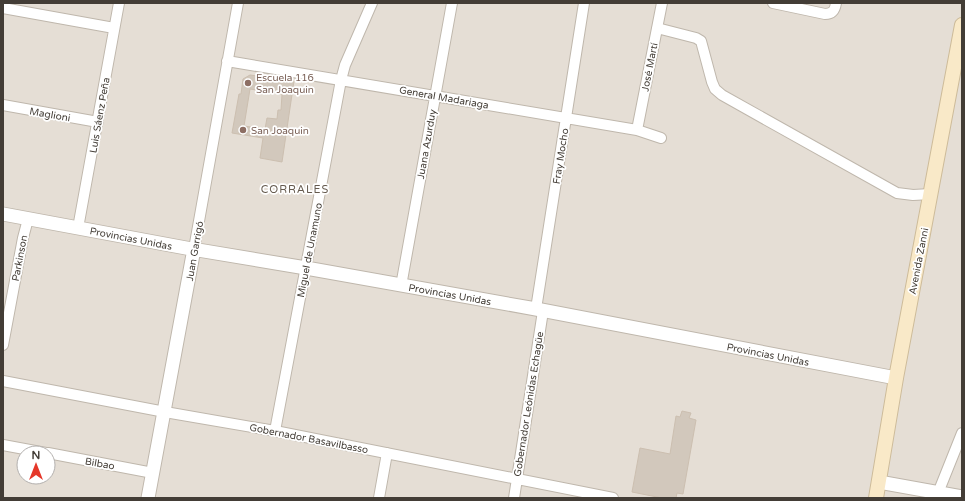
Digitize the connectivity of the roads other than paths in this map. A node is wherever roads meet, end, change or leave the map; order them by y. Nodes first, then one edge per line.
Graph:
1 (119, 3) edge
2 (238, 3) edge
3 (372, 3) edge
4 (452, 3) edge
5 (584, 3) edge
6 (662, 3) edge
7 (773, 3) edge
8 (836, 3) edge
9 (3, 8) edge
10 (962, 25) edge
11 (114, 28) junction
12 (657, 28) junction
13 (227, 61) junction
14 (341, 80) junction
15 (435, 95) junction
16 (3, 105) edge
17 (565, 119) junction
18 (98, 122) junction
19 (637, 130) junction
20 (661, 138) dead end
21 (931, 194) junction
22 (3, 214) edge
23 (28, 219) junction
24 (78, 228) junction
25 (194, 249) junction
26 (306, 268) junction
27 (401, 286) junction
28 (539, 310) junction
29 (3, 345) edge
30 (896, 378) junction
31 (3, 381) edge
32 (165, 412) junction
33 (275, 431) junction
34 (962, 433) edge
35 (3, 445) edge
36 (16, 447) edge
37 (388, 453) junction
38 (56, 455) edge
39 (153, 473) junction
40 (516, 479) junction
41 (879, 482) junction
42 (938, 493) junction
43 (962, 497) edge
44 (148, 498) edge
45 (379, 498) edge
46 (514, 498) edge
47 (613, 498) edge
48 (876, 498) edge

1 - 11 street, Luis Sáenz Peña
2 - 13 street, Juan Garrigó
3 - 14 street, Miguel de Unamuno
4 - 15 street, Juana Azurduy
5 - 17 street, Fray Mocho
6 - 12 street, José Martí
7 - 8 street
9 - 11 street
10 - 21 main road, Avenida Zanni
11 - 18 street, Luis Sáenz Peña
12 - 19 street, José Martí
12 - 21 street
13 - 14 street, General Madariaga
13 - 25 street, Juan Garrigó
14 - 15 street, General Madariaga
14 - 26 street, Miguel de Unamuno
15 - 17 street, General Madariaga
15 - 27 street, Juana Azurduy
16 - 18 street, Maglioni
17 - 19 street, General Madariaga
17 - 28 street, Fray Mocho
18 - 24 street, Luis Sáenz Peña
19 - 20 street, General Madariaga
21 - 30 main road, Avenida Zanni
22 - 23 street, Provincias Unidas
23 - 24 street, Provincias Unidas
23 - 29 street, Parkinson
24 - 25 street, Provincias Unidas
25 - 26 street, Provincias Unidas
25 - 32 street, Juan Garrigó
26 - 27 street, Provincias Unidas
26 - 33 street, Miguel de Unamuno
27 - 28 street, Provincias Unidas
28 - 30 street, Provincias Unidas
28 - 40 street, Gobernador Leónidas Echagüe
30 - 41 main road, Avenida Zanni
31 - 32 street, Gobernador Basavilbasso
32 - 33 street, Gobernador Basavilbasso
32 - 39 street, Juan Garrigó
33 - 37 street, Gobernador Basavilbasso
34 - 42 street
35 - 36 street, Bilbao
37 - 40 street, Gobernador Basavilbasso
37 - 45 street
38 - 39 street, Bilbao
39 - 44 street, Juan Garrigó
40 - 46 street, Gobernador Leónidas Echagüe
40 - 47 street, Gobernador Basavilbasso
41 - 42 street
41 - 48 main road, Avenida Zanni
42 - 43 street

